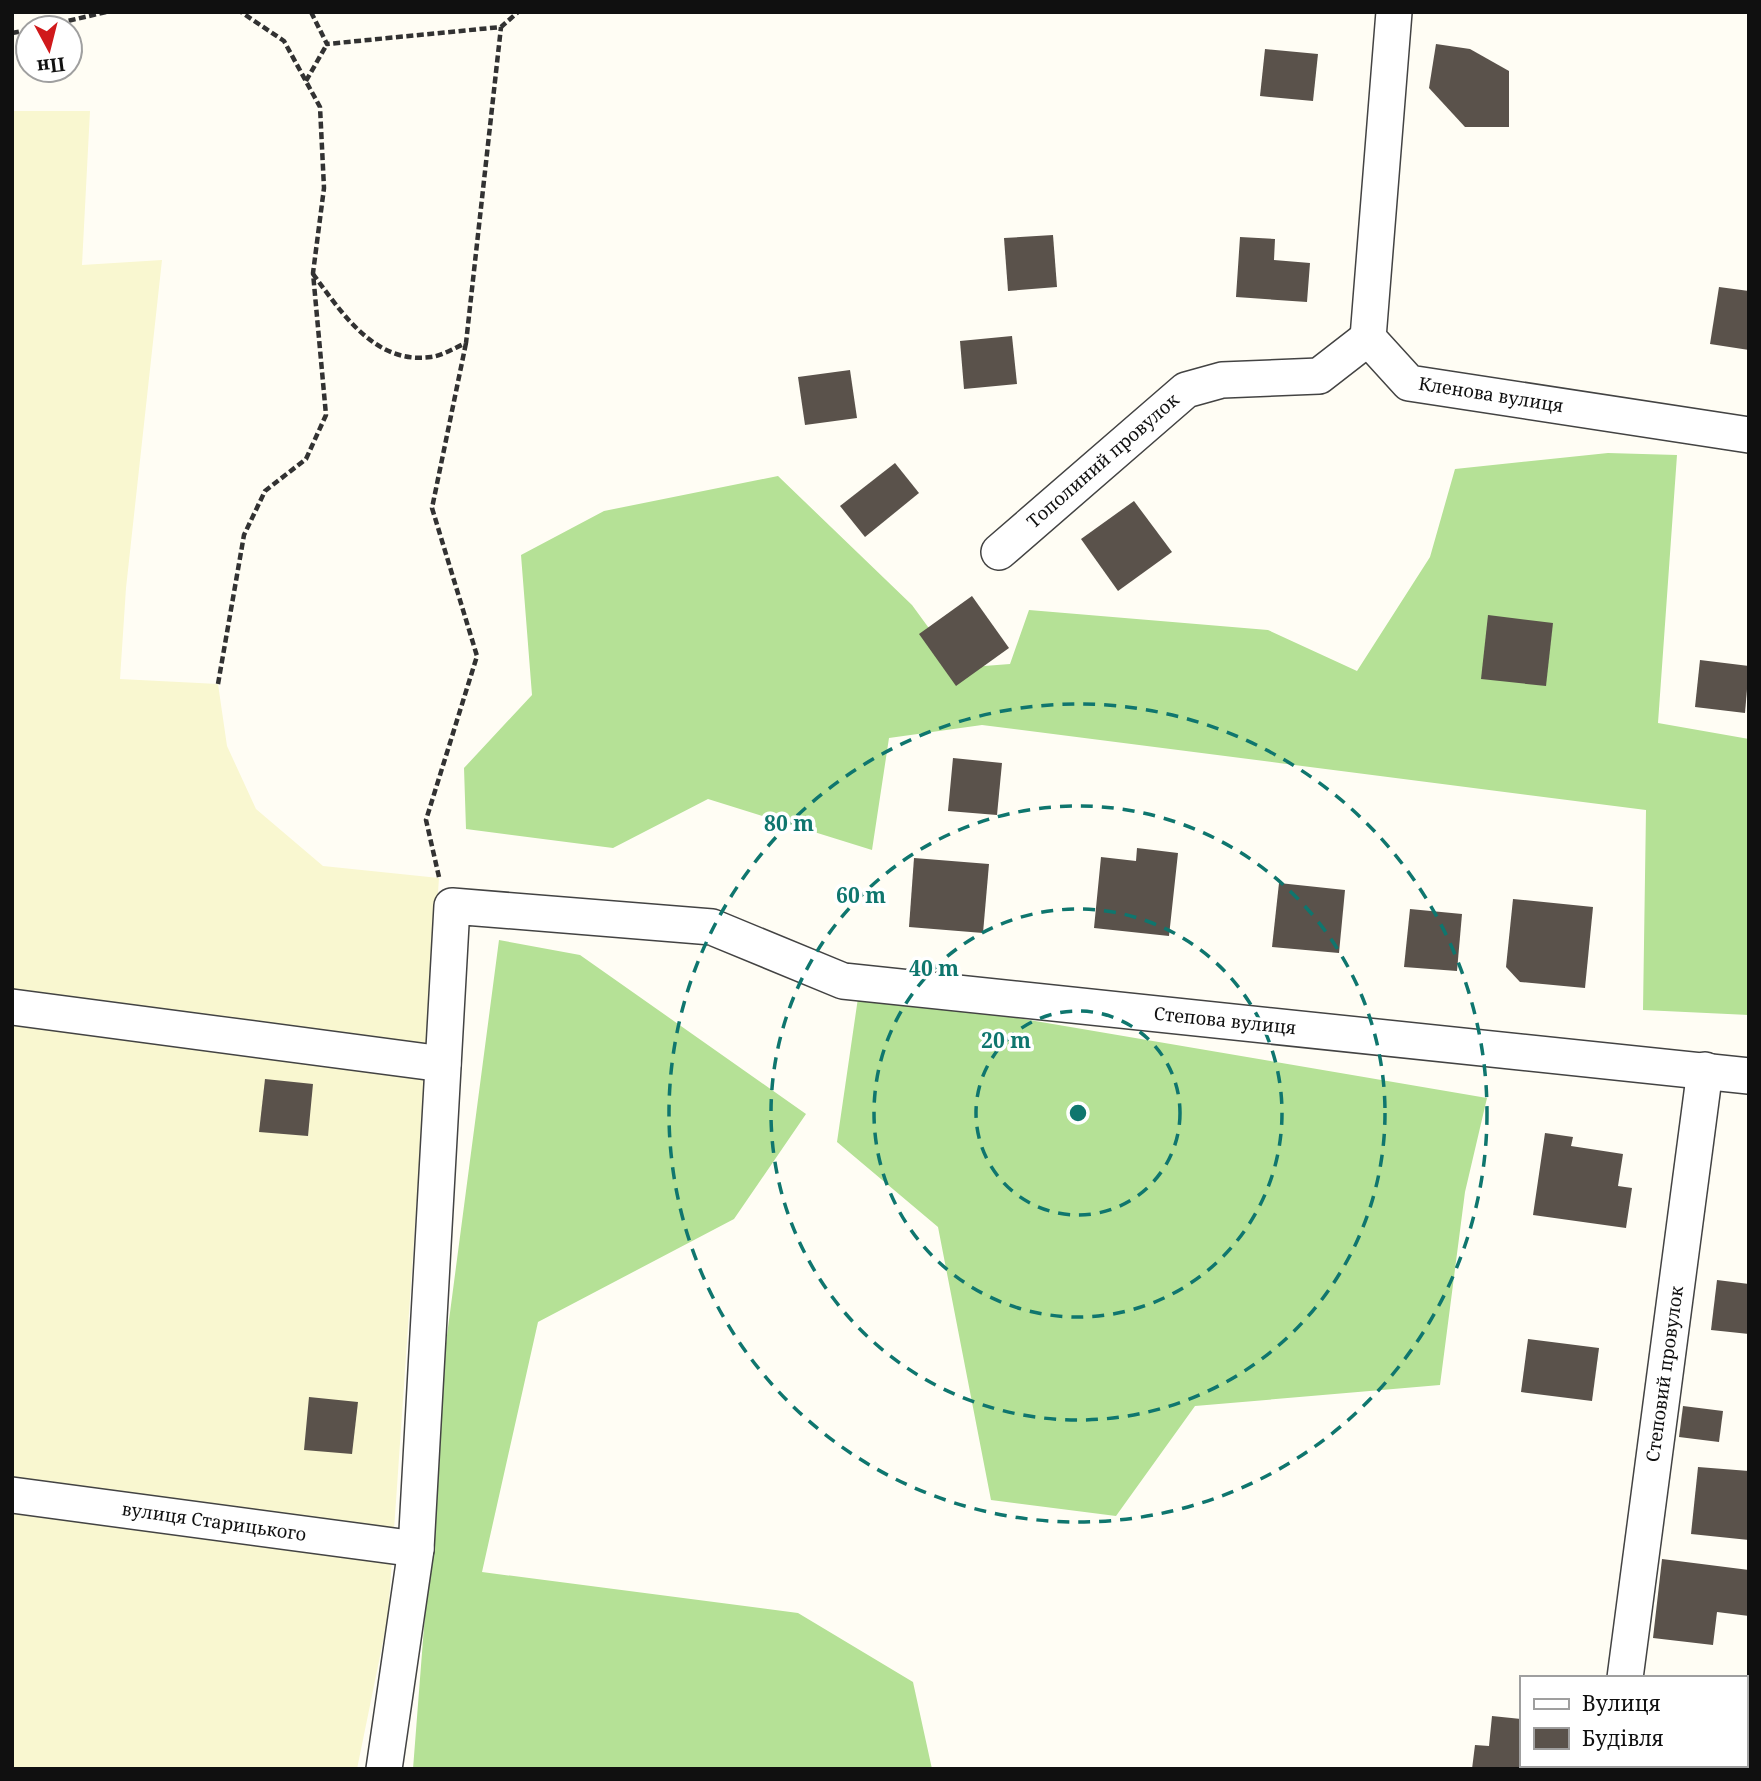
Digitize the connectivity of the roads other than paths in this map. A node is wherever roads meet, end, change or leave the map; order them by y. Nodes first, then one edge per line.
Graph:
1 (1394, 12) edge
2 (1368, 338) junction
3 (1749, 435) edge
4 (999, 552) dead end
5 (12, 1007) edge
6 (443, 1064) junction
7 (1705, 1070) junction
8 (1749, 1076) edge
9 (12, 1495) edge
10 (416, 1549) junction
11 (1625, 1676) edge
12 (384, 1769) edge

1 - 2 street
2 - 3 street, Кленова вулиця
2 - 4 street, Тополиний провулок
5 - 6 street
6 - 7 street, Степова вулиця
6 - 10 street
7 - 8 street, Степова вулиця
7 - 11 street, Степовий провулок
9 - 10 street, вулиця Старицького
10 - 12 street

